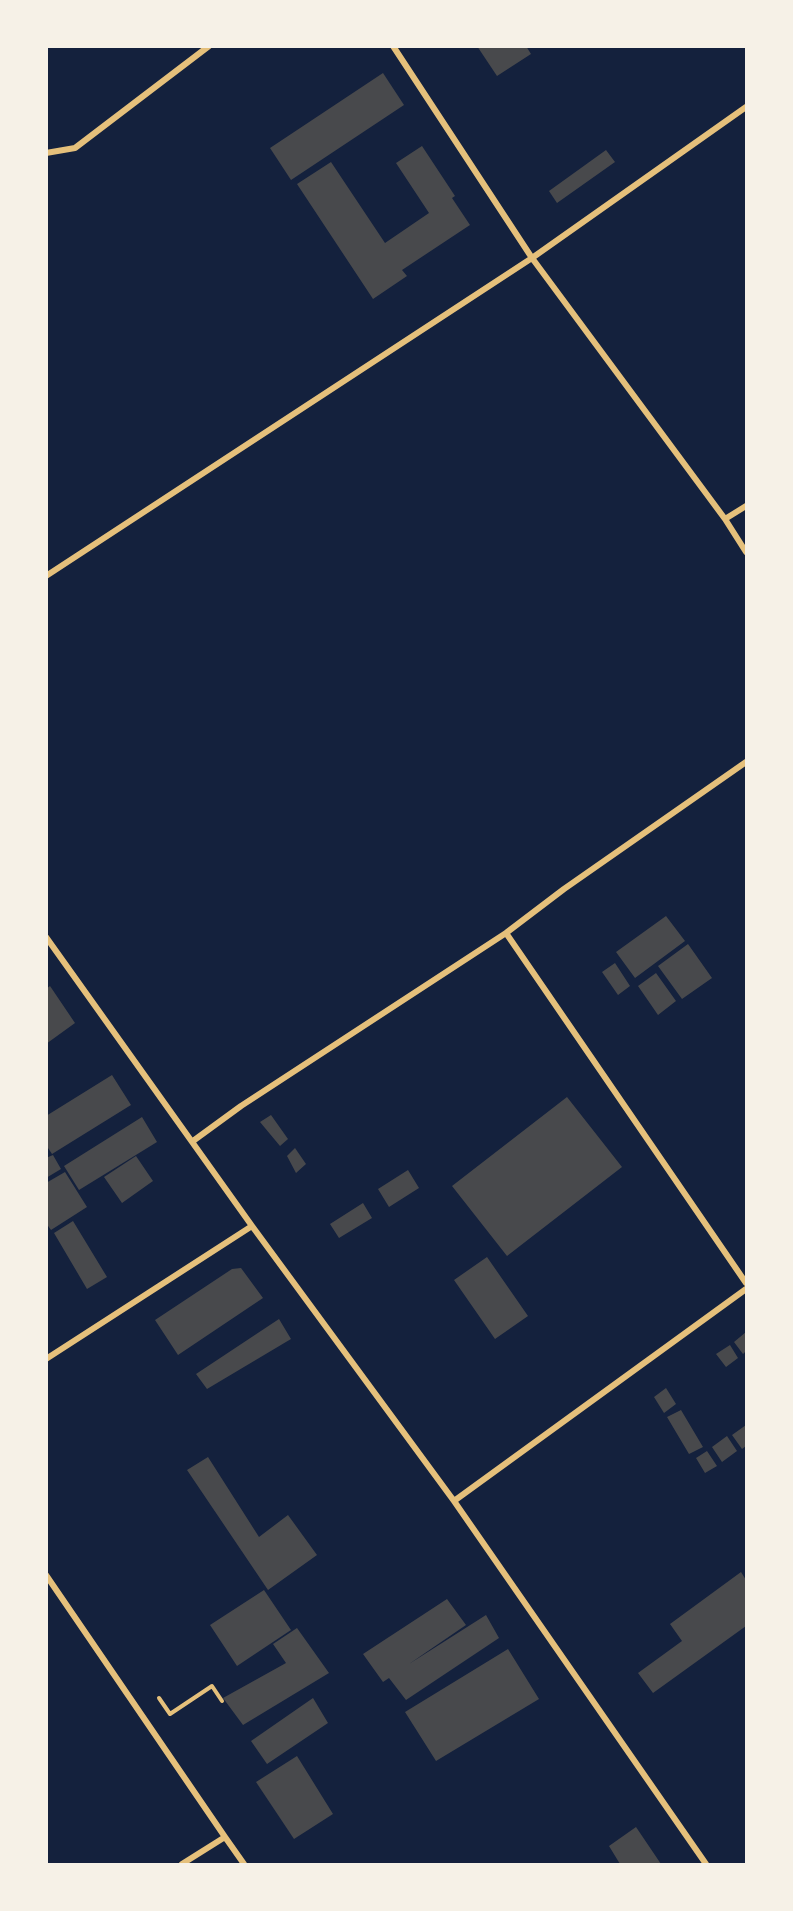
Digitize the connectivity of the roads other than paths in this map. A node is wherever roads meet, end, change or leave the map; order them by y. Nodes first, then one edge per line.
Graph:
1 (209, 46) edge
2 (393, 46) edge
3 (747, 108) edge
4 (46, 153) edge
5 (532, 258) junction
6 (747, 506) edge
7 (725, 519) junction
8 (747, 552) edge
9 (46, 576) edge
10 (747, 762) edge
11 (506, 933) junction
12 (46, 937) edge
13 (193, 1141) junction
14 (252, 1226) junction
15 (747, 1283) edge
16 (747, 1289) edge
17 (46, 1359) edge
18 (454, 1501) junction
19 (46, 1575) edge
20 (225, 1837) junction
21 (182, 1864) edge
22 (244, 1864) edge
23 (706, 1864) edge

1 - 4 street
2 - 5 street
3 - 5 street
5 - 7 street
5 - 9 street
6 - 7 street
7 - 8 street
10 - 11 street
11 - 13 street
11 - 15 street
12 - 13 street
13 - 14 street
14 - 17 street
14 - 18 street
16 - 18 street
18 - 23 street
19 - 20 street
20 - 21 street
20 - 22 street

